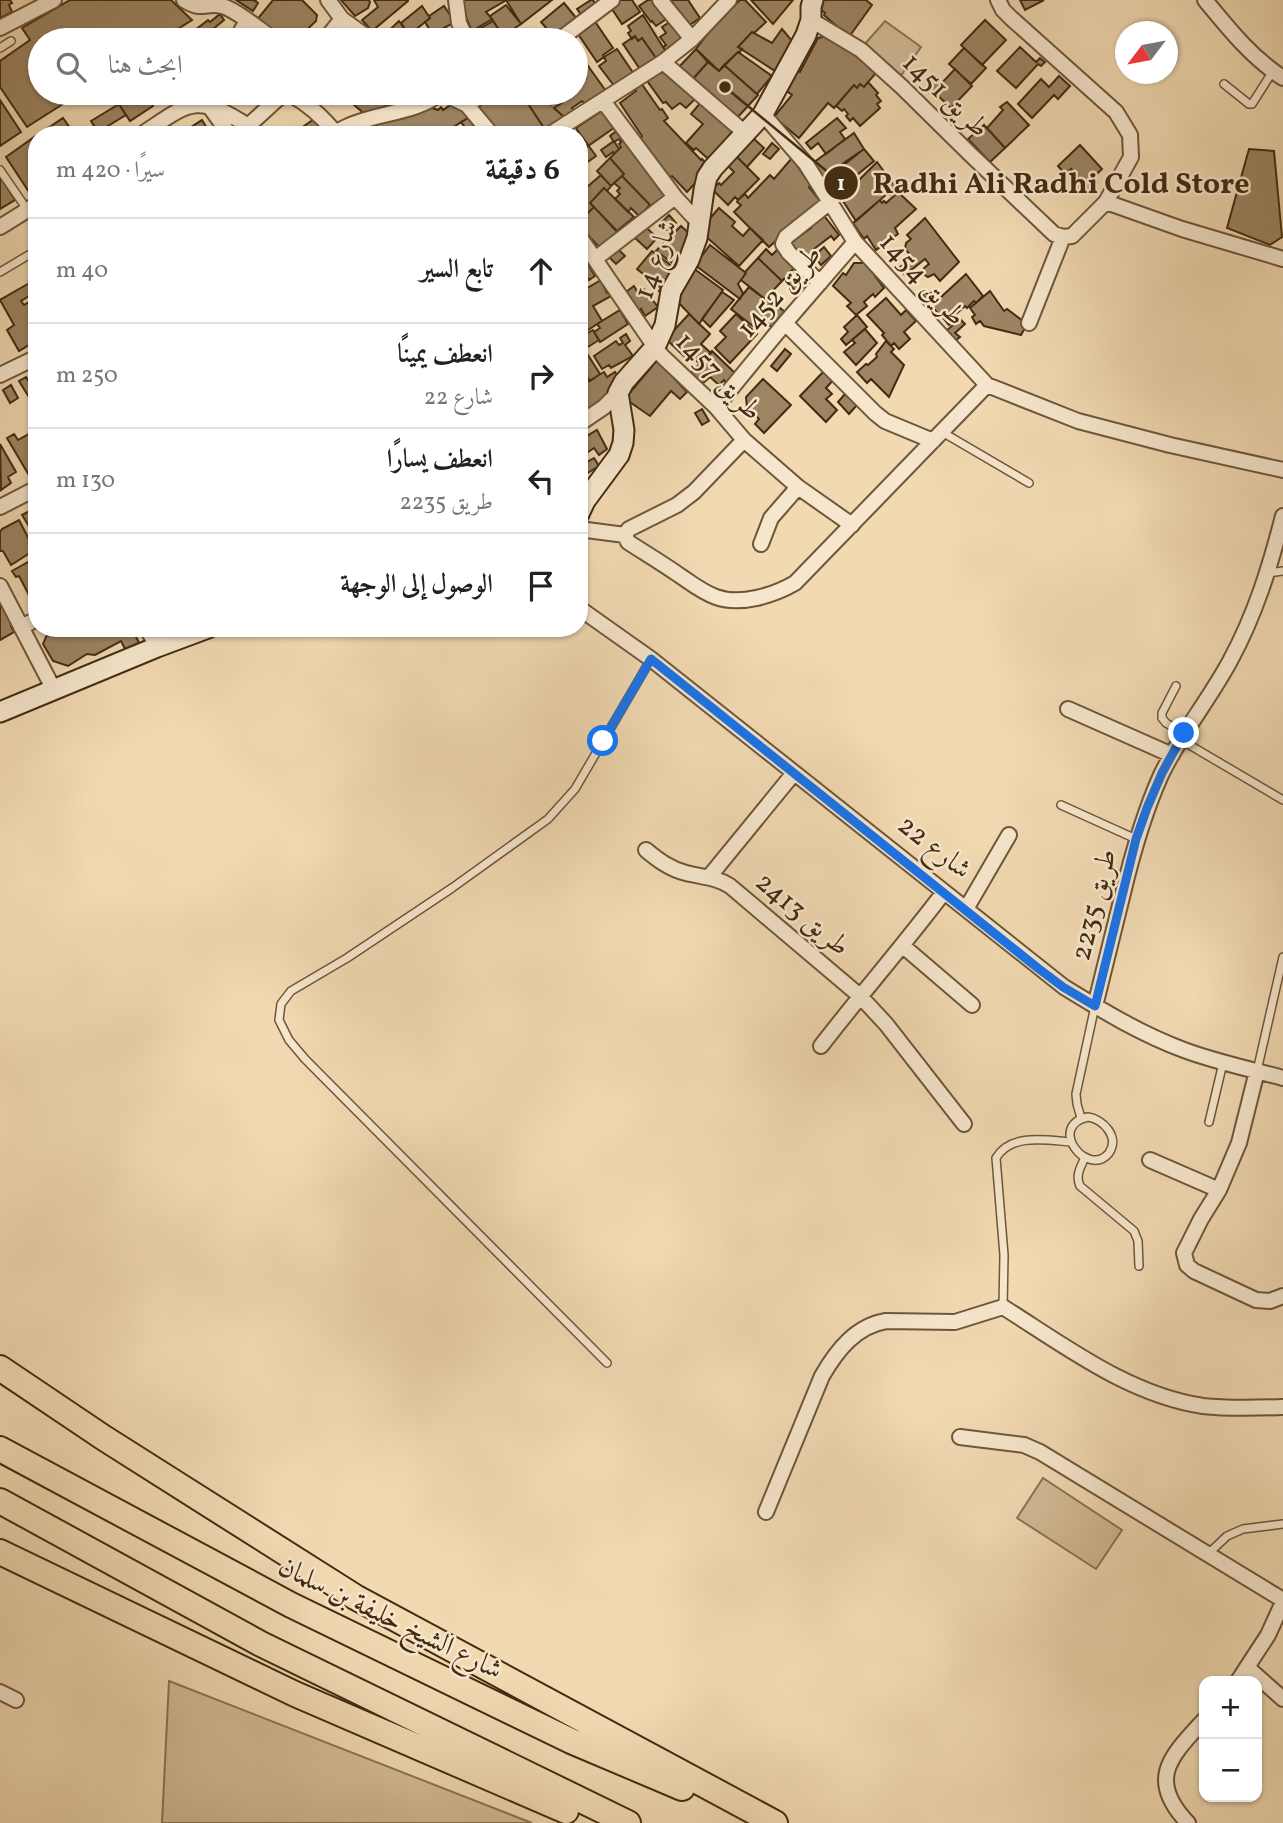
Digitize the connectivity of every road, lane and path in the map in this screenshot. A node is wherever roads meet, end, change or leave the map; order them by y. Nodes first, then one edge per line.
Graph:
1 (54, 0) edge
2 (184, 0) edge
3 (328, 0) edge
4 (456, 0) edge
5 (612, 0) edge
6 (660, 0) edge
7 (729, 0) edge
8 (813, 0) edge
9 (998, 0) edge
10 (1205, 0) edge
11 (213, 2) edge
12 (342, 19) junction
13 (811, 20) junction
14 (247, 21) junction
15 (0, 28) edge
16 (243, 28) edge
17 (257, 28) edge
18 (335, 28) edge
19 (354, 28) edge
20 (461, 28) edge
21 (575, 28) edge
22 (692, 39) junction
23 (11, 41) dead end
24 (0, 48) edge
25 (663, 62) junction
26 (1278, 74) edge
27 (1224, 84) dead end
28 (603, 101) junction
29 (192, 105) edge
30 (192, 105) edge
31 (273, 105) edge
32 (306, 105) edge
33 (420, 105) edge
34 (467, 105) edge
35 (209, 106) junction
36 (763, 114) junction
37 (154, 126) edge
38 (223, 126) edge
39 (241, 126) edge
40 (249, 126) edge
41 (328, 126) edge
42 (351, 126) edge
43 (484, 126) edge
44 (563, 126) edge
45 (745, 133) junction
46 (0, 170) edge
47 (675, 197) junction
48 (28, 202) edge
49 (830, 202) junction
50 (1106, 202) junction
51 (28, 210) edge
52 (700, 224) junction
53 (0, 228) edge
54 (1068, 237) junction
55 (855, 243) junction
56 (588, 250) edge
57 (28, 255) edge
58 (594, 259) junction
59 (1283, 259) edge
60 (0, 272) edge
61 (820, 282) junction
62 (785, 323) junction
63 (1029, 323) dead end
64 (655, 347) junction
65 (28, 361) edge
66 (0, 375) edge
67 (987, 384) junction
68 (618, 393) junction
69 (716, 407) junction
70 (588, 418) edge
71 (937, 436) junction
72 (744, 440) junction
73 (1283, 470) edge
74 (1029, 483) dead end
75 (798, 487) junction
76 (28, 493) edge
77 (588, 494) edge
78 (0, 507) edge
79 (1283, 516) edge
80 (852, 525) junction
81 (588, 530) edge
82 (625, 536) junction
83 (761, 544) dead end
84 (1275, 572) edge
85 (0, 586) edge
86 (588, 614) edge
87 (28, 624) edge
88 (21, 627) junction
89 (152, 637) edge
90 (184, 637) edge
91 (157, 647) junction
92 (651, 659) junction
93 (1176, 686) dead end
94 (54, 690) junction
95 (1068, 709) dead end
96 (0, 712) edge
97 (1182, 736) junction
98 (1172, 755) junction
99 (794, 773) junction
100 (1283, 800) edge
101 (1061, 805) dead end
102 (1009, 835) dead end
103 (1136, 839) junction
104 (646, 850) dead end
105 (709, 877) junction
106 (944, 892) junction
107 (966, 909) junction
108 (903, 946) junction
109 (1283, 957) edge
110 (860, 996) junction
111 (972, 1005) dead end
112 (1095, 1006) junction
113 (821, 1046) dead end
114 (1223, 1063) junction
115 (1257, 1071) junction
116 (1283, 1078) edge
117 (1081, 1118) junction
118 (1209, 1122) dead end
119 (964, 1124) dead end
120 (1071, 1142) junction
121 (1085, 1157) junction
122 (1150, 1160) dead end
123 (1219, 1190) junction
124 (1139, 1266) dead end
125 (1283, 1296) edge
126 (1003, 1307) junction
127 (607, 1363) dead end
128 (0, 1368) edge
129 (1283, 1407) edge
130 (960, 1437) dead end
131 (0, 1449) edge
132 (0, 1502) edge
133 (766, 1512) dead end
134 (1283, 1524) edge
135 (0, 1552) edge
136 (1208, 1555) junction
137 (1283, 1601) edge
138 (1248, 1668) junction
139 (1242, 1676) edge
140 (0, 1692) edge
141 (1283, 1699) edge
142 (16, 1700) dead end
143 (1199, 1726) edge
144 (595, 1823) edge
145 (628, 1823) edge
146 (763, 1823) edge
147 (775, 1823) edge
148 (1188, 1823) edge

1 - 15 street
2 - 11 street
3 - 12 street
4 - 20 street
5 - 21 street
6 - 22 street
7 - 22 street
8 - 13 street, شارع 14
9 - 50 street
10 - 26 street
11 - 14 street
12 - 18 street
12 - 19 street
13 - 36 street, شارع 14
13 - 54 street, طريق 1451
14 - 16 street
14 - 17 street
22 - 25 street
23 - 24 lane
25 - 28 street
25 - 45 street
26 - 27 lane
28 - 44 street
28 - 47 street
29 - 35 street
30 - 37 street
31 - 40 street
32 - 41 street
33 - 42 street
34 - 43 street
35 - 38 street
35 - 39 street
36 - 45 street, شارع 14
36 - 49 street, طريق 1454
45 - 52 street, شارع 14
46 - 48 lane
47 - 52 street
47 - 58 street
49 - 55 street, طريق 1454
49 - 61 street
50 - 54 street
50 - 59 street
51 - 53 street
52 - 64 street, شارع 14
54 - 63 street
55 - 61 street, طريق 1452
55 - 67 street, طريق 1454
56 - 58 street, طريق 1457
57 - 60 lane
58 - 64 street, طريق 1457
61 - 62 street, طريق 1452
62 - 69 street, طريق 1452
62 - 71 street
64 - 68 street, شارع 14
64 - 69 street, طريق 1457
65 - 66 street
67 - 71 street
67 - 73 street
68 - 70 street
68 - 77 street
69 - 72 street, طريق 1457
71 - 74 lane
71 - 80 street
72 - 75 street, طريق 1457
72 - 82 street
75 - 80 street, طريق 1457
75 - 83 street
76 - 78 street
79 - 84 street, طريق 2235
80 - 82 street
81 - 82 street
84 - 97 street, طريق 2235
85 - 88 street
86 - 92 street, شارع 22
87 - 88 street
88 - 94 street
89 - 91 street
90 - 91 street
91 - 94 street
92 - 99 street, شارع 22
92 - 127 lane
93 - 97 lane
94 - 96 street
95 - 98 street
97 - 98 street, طريق 2235
97 - 100 lane
98 - 103 street, طريق 2235
99 - 105 street, طريق 2413
99 - 106 street, شارع 22
101 - 103 lane
102 - 107 street
103 - 112 street, طريق 2235
104 - 105 street, طريق 2413
105 - 110 street, طريق 2413
106 - 107 street, شارع 22
106 - 108 street, طريق 2413
107 - 112 street, شارع 22
108 - 110 street, طريق 2413
108 - 111 street
109 - 115 lane
110 - 113 street, طريق 2413
110 - 119 street
112 - 114 street, شارع 22
112 - 117 lane
114 - 115 street, شارع 22
114 - 118 lane
115 - 116 street, شارع 22
115 - 123 street
117 - 120 lane
117 - 121 lane
120 - 121 lane
120 - 126 lane
121 - 124 lane
122 - 123 street
123 - 125 street
126 - 129 street
126 - 133 street
128 - 147 highway
130 - 136 street
131 - 146 highway, شارع الشيخ خليفة بن سلمان
132 - 145 highway
134 - 136 lane
135 - 144 highway
136 - 137 street
137 - 138 street
138 - 139 street
138 - 141 street
140 - 142 street
143 - 148 street

